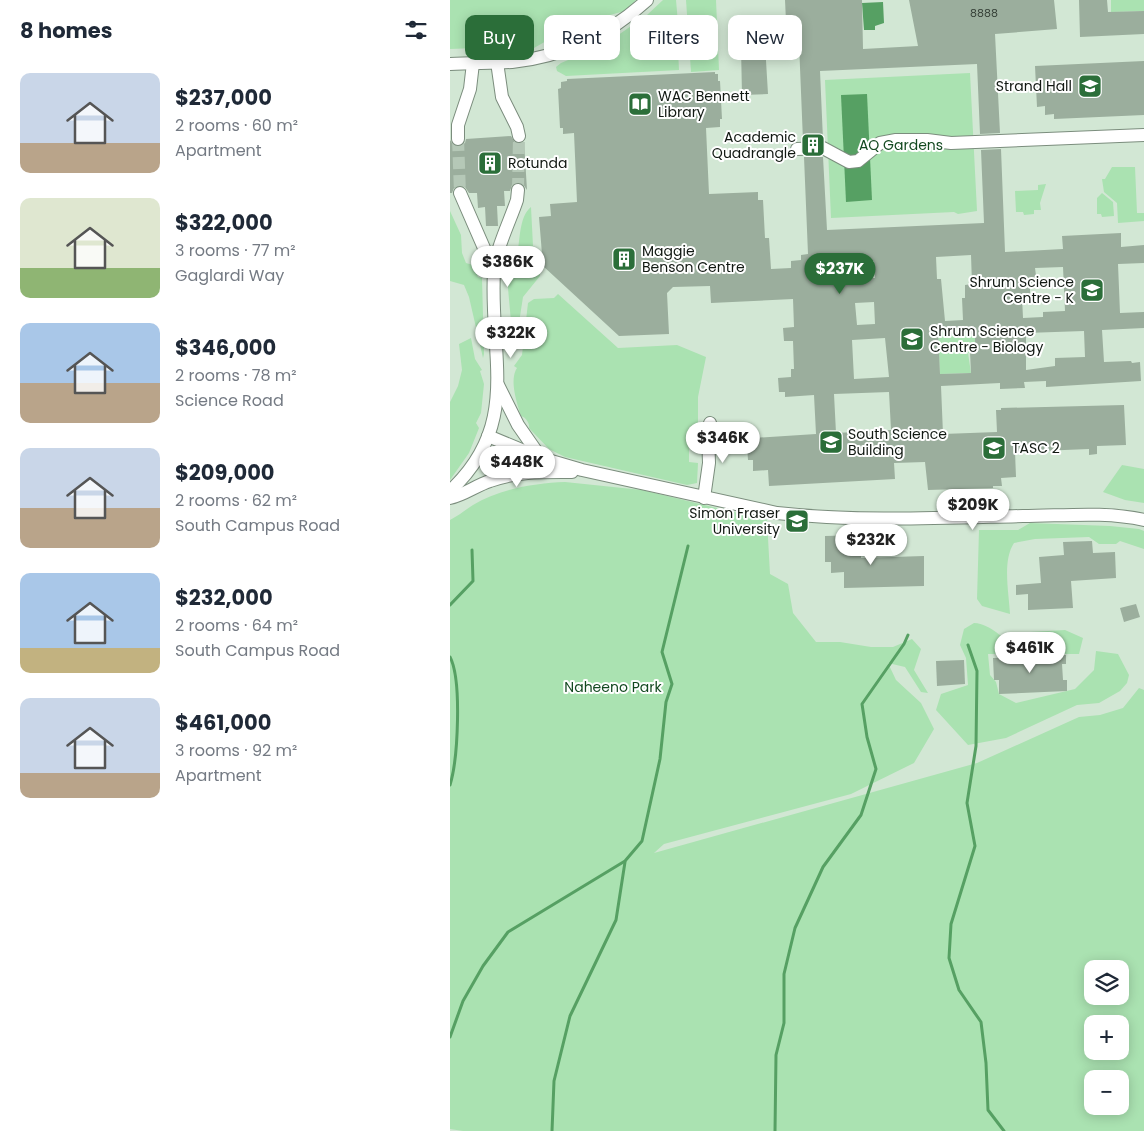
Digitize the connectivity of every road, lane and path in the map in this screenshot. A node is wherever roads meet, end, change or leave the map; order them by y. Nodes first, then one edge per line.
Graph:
1 (647, 0) edge
2 (485, 63) junction
3 (450, 64) edge
4 (1144, 135) edge
5 (519, 136) tunnel mouth
6 (458, 139) tunnel mouth
7 (798, 149) dead end
8 (518, 190) tunnel mouth
9 (460, 193) tunnel mouth
10 (494, 271) junction
11 (498, 385) junction
12 (710, 423) dead end
13 (488, 436) junction
14 (541, 458) junction
15 (582, 470) junction
16 (450, 491) edge
17 (450, 498) edge
18 (704, 498) junction
19 (1144, 520) edge

1 - 2 street
2 - 3 street
2 - 5 street
2 - 6 street
4 - 7 street
8 - 10 street
9 - 10 street
10 - 11 street
11 - 13 street
11 - 14 street
12 - 18 street
13 - 14 street
13 - 16 street
14 - 15 street
15 - 17 street
15 - 18 street
18 - 19 street

